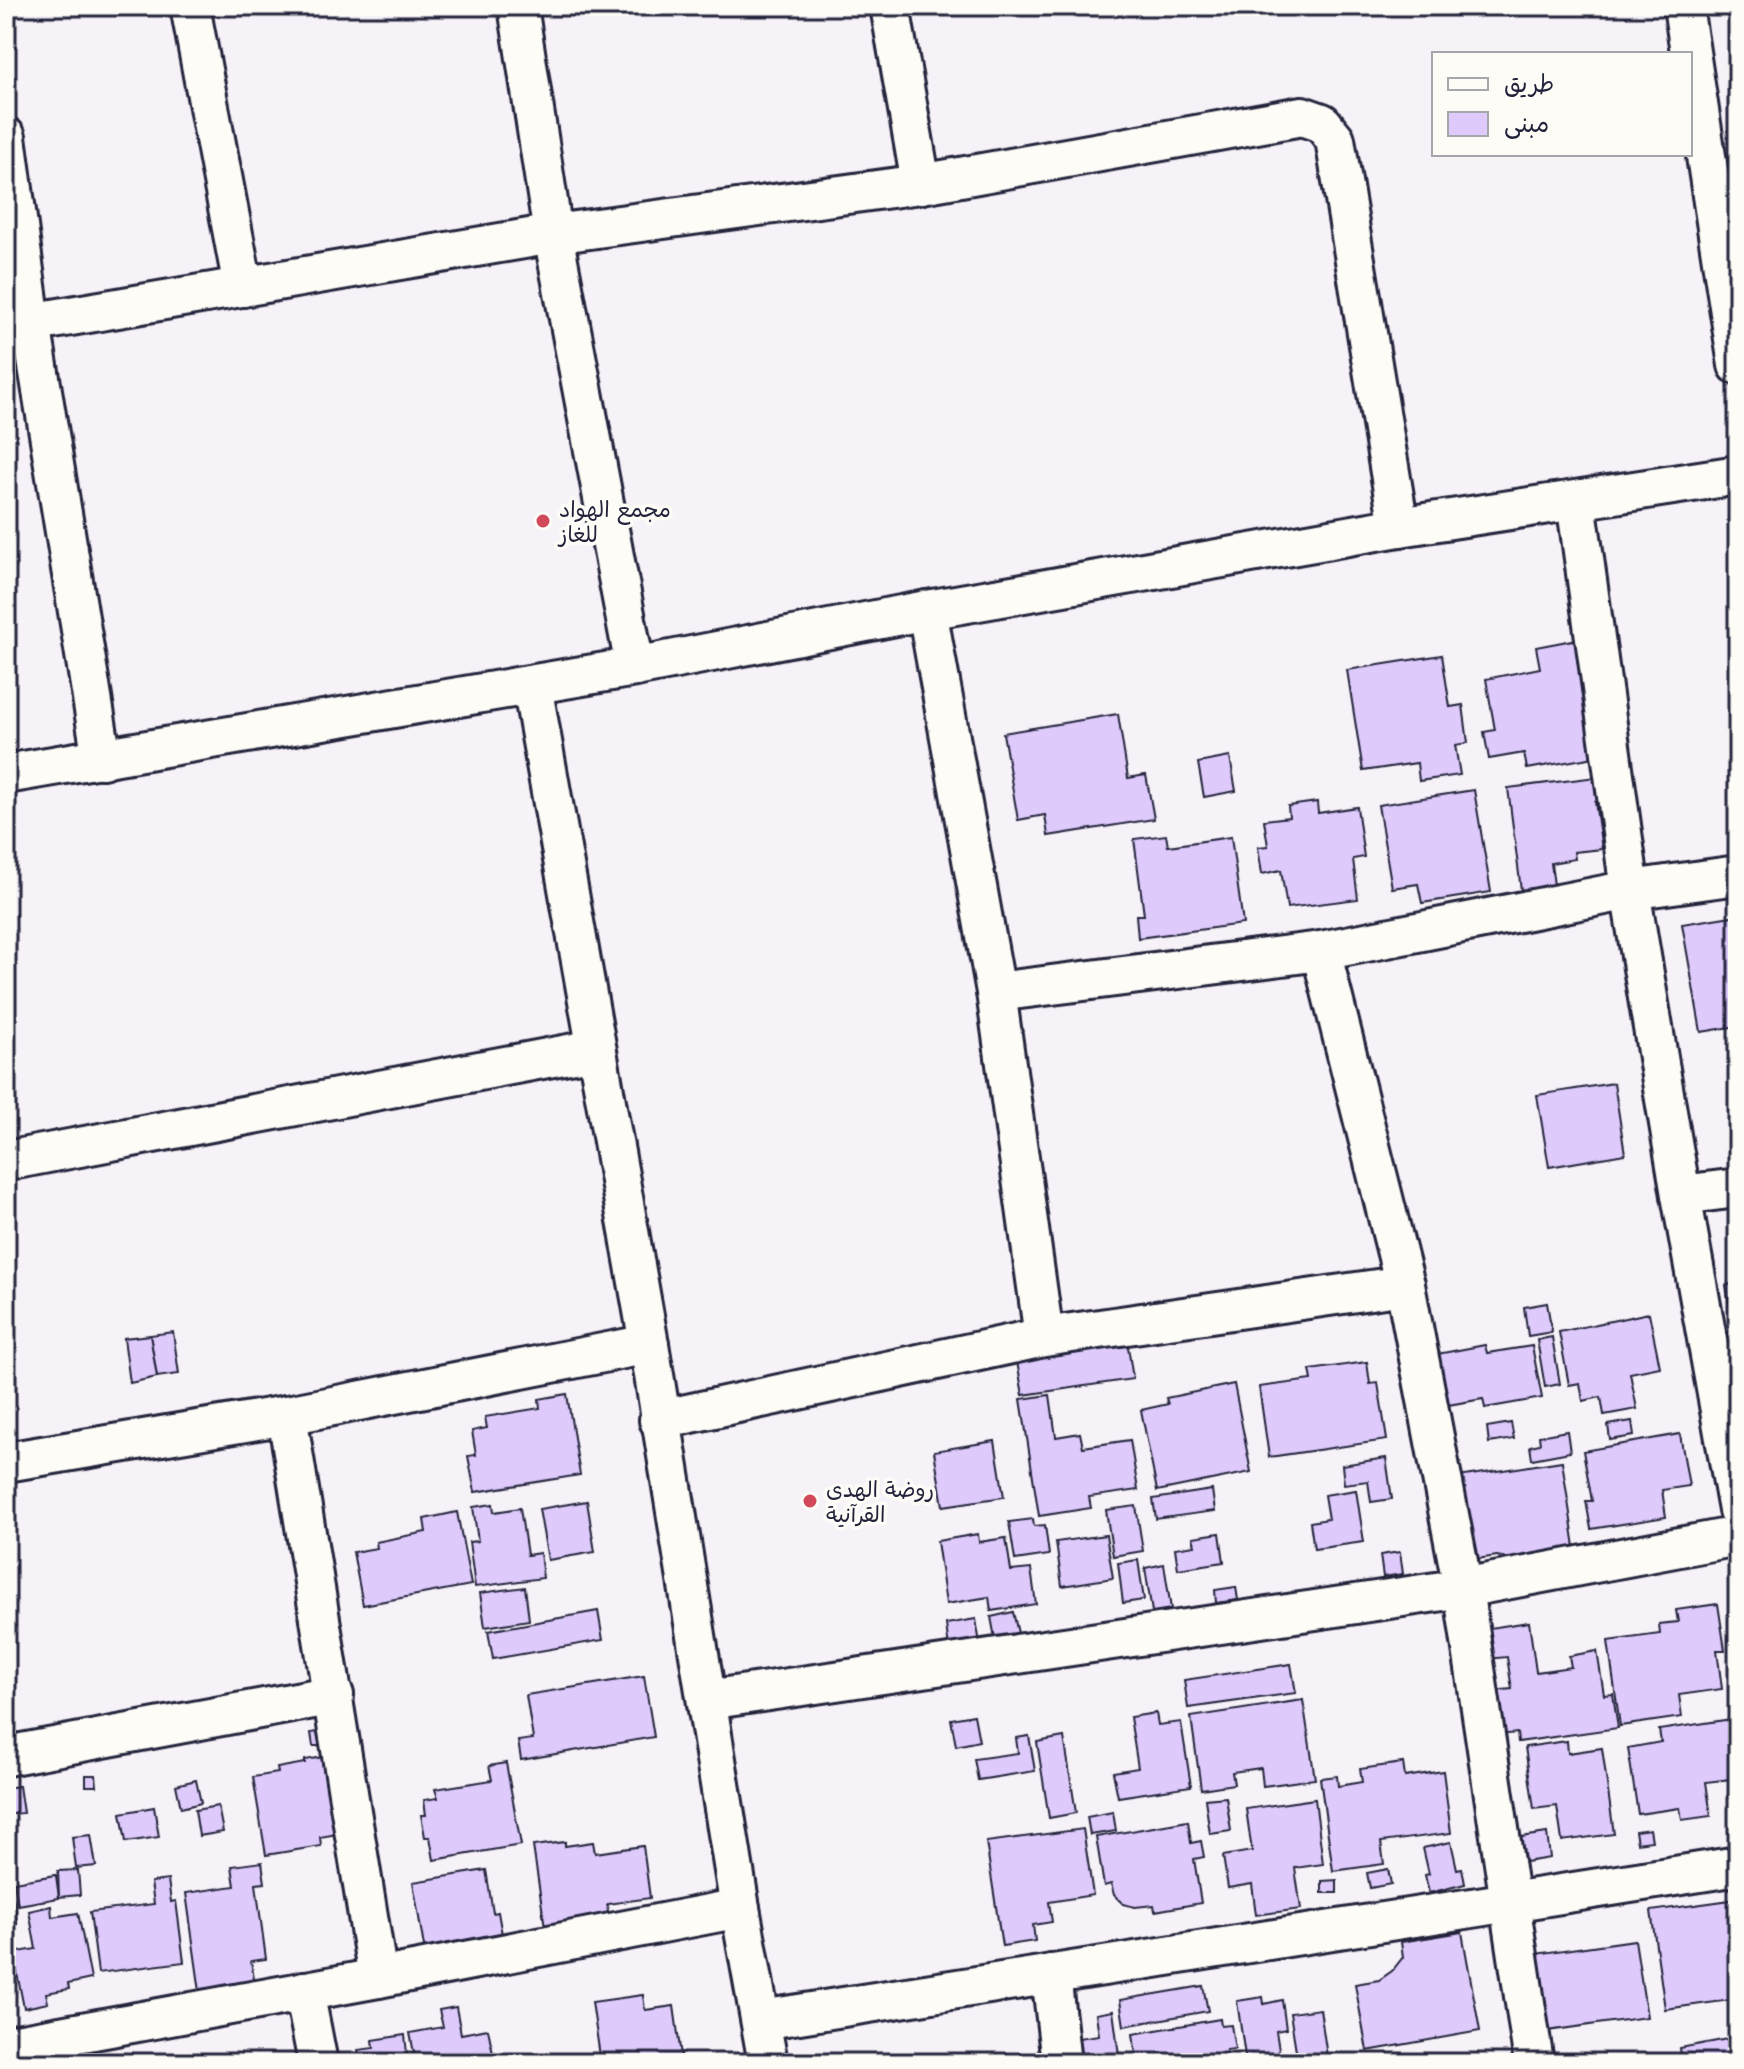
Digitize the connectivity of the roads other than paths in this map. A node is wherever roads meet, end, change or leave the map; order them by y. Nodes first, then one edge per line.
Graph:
1 (190, 6) edge
2 (518, 6) edge
3 (890, 6) edge
4 (1683, 6) edge
5 (1690, 52) edge
6 (1692, 65) edge
7 (6, 137) edge
8 (921, 184) junction
9 (553, 234) junction
10 (243, 287) junction
11 (19, 325) edge
12 (1738, 365) edge
13 (1738, 475) edge
14 (1576, 501) junction
15 (1399, 527) junction
16 (927, 610) junction
17 (635, 667) junction
18 (532, 685) junction
19 (102, 759) junction
20 (6, 774) edge
21 (1738, 875) edge
22 (1630, 890) junction
23 (1321, 951) junction
24 (996, 992) junction
25 (595, 1049) junction
26 (6, 1161) edge
27 (1738, 1188) edge
28 (1681, 1195) junction
29 (1405, 1285) junction
30 (1044, 1337) junction
31 (649, 1344) junction
32 (287, 1415) junction
33 (659, 1420) junction
34 (6, 1462) edge
35 (1738, 1510) edge
36 (1738, 1536) edge
37 (1463, 1588) junction
38 (334, 1695) junction
39 (707, 1700) junction
40 (6, 1756) edge
41 (1738, 1866) edge
42 (1510, 1904) junction
43 (740, 1908) junction
44 (1051, 1974) junction
45 (378, 1978) junction
46 (304, 1991) junction
47 (761, 2020) junction
48 (6, 2046) edge
49 (318, 2063) edge
50 (768, 2063) edge
51 (1061, 2063) edge
52 (1534, 2063) edge

1 - 10 street
2 - 9 street
3 - 8 street
4 - 5 street
6 - 12 street
7 - 11 street
8 - 9 street
8 - 15 street
9 - 10 street
9 - 17 street
10 - 11 street
11 - 19 street
13 - 14 street
14 - 15 street
14 - 22 street
15 - 16 street
16 - 17 street
16 - 24 street
17 - 18 street
18 - 19 street
18 - 25 street
19 - 20 street
21 - 22 street
22 - 23 street
22 - 28 street
23 - 24 street
23 - 29 street
24 - 30 street
25 - 26 street
25 - 31 street
27 - 28 street
28 - 35 street
29 - 30 street
29 - 37 street
30 - 33 street
31 - 32 street
31 - 33 street
32 - 34 street
32 - 38 street
33 - 39 street
36 - 37 street
37 - 39 street
37 - 42 street
38 - 40 street
38 - 45 street
39 - 43 street
41 - 42 street
42 - 44 street
42 - 52 street
43 - 45 street
43 - 47 street
44 - 47 street
44 - 51 street
45 - 46 street
46 - 48 street
46 - 49 street
47 - 50 street

